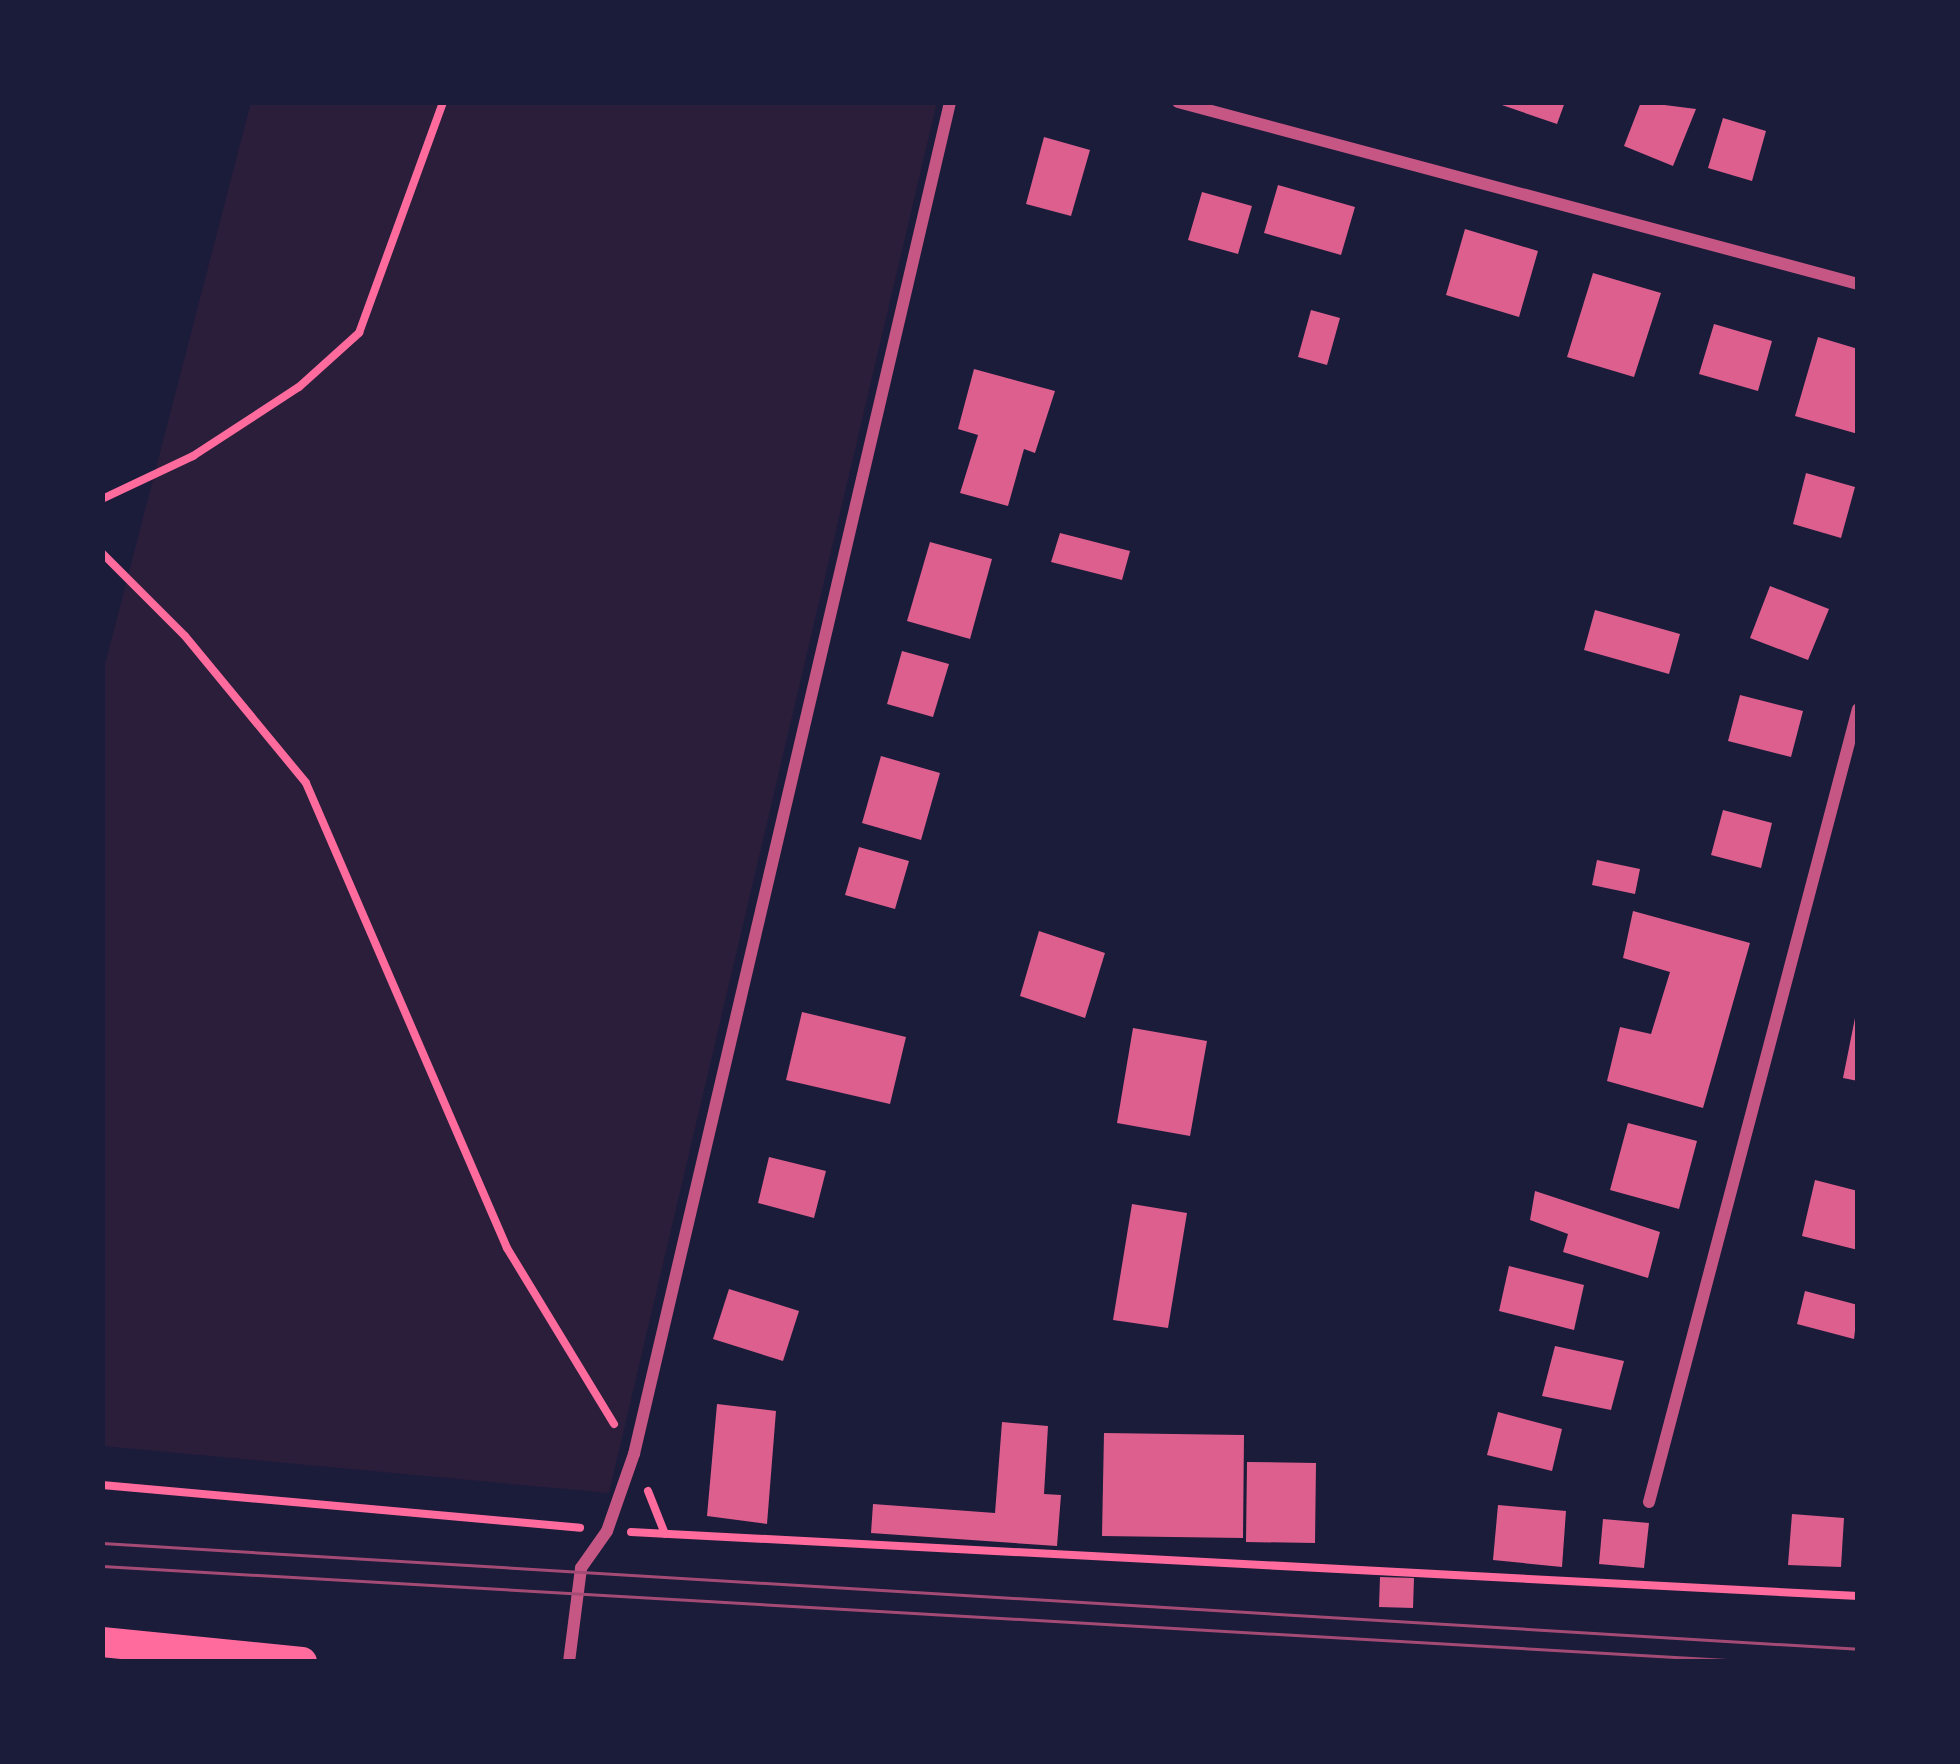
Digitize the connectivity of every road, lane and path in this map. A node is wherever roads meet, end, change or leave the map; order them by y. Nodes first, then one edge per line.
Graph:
1 (442, 102) edge
2 (950, 102) edge
3 (1178, 102) edge
4 (1858, 284) edge
5 (102, 499) edge
6 (102, 553) edge
7 (1858, 709) edge
8 (634, 1454) junction
9 (102, 1485) edge
10 (1648, 1502) dead end
11 (607, 1531) junction
12 (665, 1534) junction
13 (1858, 1596) edge
14 (102, 1642) edge
15 (302, 1662) edge
16 (569, 1662) edge

1 - 5 path
2 - 8 street
3 - 4 street
6 - 8 path
7 - 10 street
8 - 11 street
8 - 12 path
9 - 11 path
11 - 12 path
11 - 16 street
12 - 13 path
14 - 15 main road

